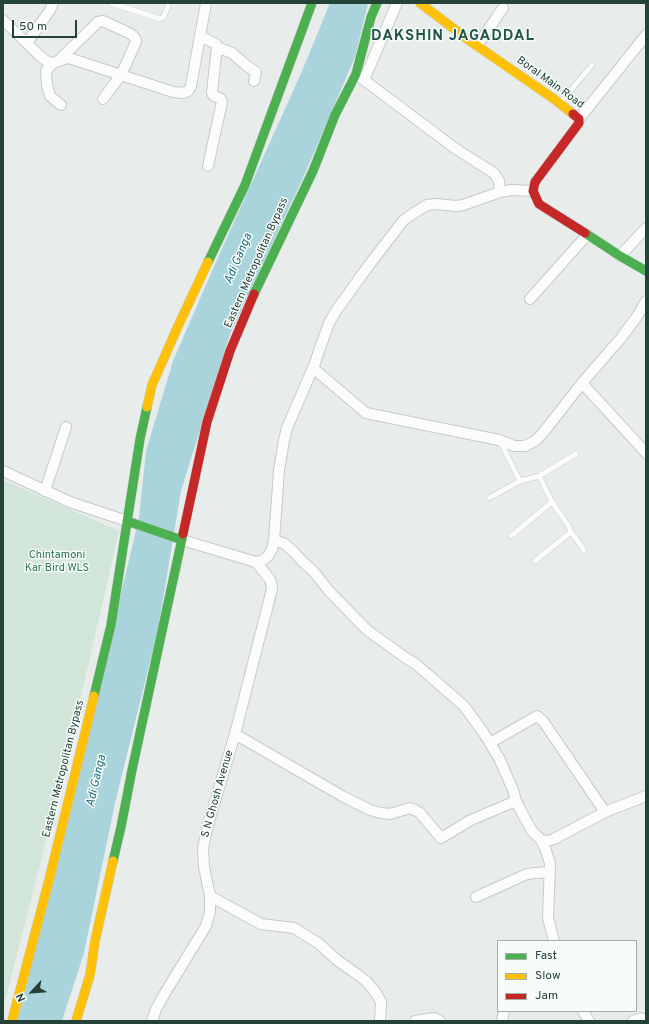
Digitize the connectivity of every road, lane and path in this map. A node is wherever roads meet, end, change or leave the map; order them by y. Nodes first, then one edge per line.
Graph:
1 (53, 3) edge
2 (111, 3) edge
3 (169, 3) edge
4 (206, 3) edge
5 (312, 3) edge
6 (377, 3) edge
7 (397, 3) edge
8 (420, 3) edge
9 (503, 8) dead end
10 (3, 20) edge
11 (646, 35) edge
12 (200, 36) junction
13 (27, 43) junction
14 (477, 46) junction
15 (217, 47) junction
16 (55, 63) junction
17 (592, 66) dead end
18 (121, 75) junction
19 (360, 77) junction
20 (254, 81) dead end
21 (104, 99) dead end
22 (559, 104) junction
23 (60, 105) dead end
24 (579, 119) junction
25 (208, 166) dead end
26 (533, 191) junction
27 (500, 192) junction
28 (646, 228) edge
29 (587, 235) junction
30 (620, 256) junction
31 (646, 271) edge
32 (530, 299) dead end
33 (646, 301) edge
34 (313, 368) junction
35 (582, 383) junction
36 (66, 427) dead end
37 (499, 440) junction
38 (646, 452) edge
39 (576, 454) dead end
40 (3, 471) edge
41 (539, 476) junction
42 (520, 481) junction
43 (46, 491) junction
44 (489, 498) dead end
45 (552, 502) junction
46 (127, 521) junction
47 (571, 532) junction
48 (511, 536) dead end
49 (182, 540) junction
50 (274, 540) junction
51 (584, 550) dead end
52 (535, 561) dead end
53 (256, 562) junction
54 (235, 734) junction
55 (490, 743) junction
56 (646, 796) edge
57 (516, 801) junction
58 (605, 812) junction
59 (541, 840) junction
60 (550, 872) junction
61 (210, 896) junction
62 (476, 897) dead end
63 (554, 940) edge
64 (584, 1012) edge
65 (12, 1021) edge
66 (76, 1021) edge
67 (152, 1021) edge
68 (380, 1021) edge
69 (414, 1021) edge
70 (440, 1021) edge
71 (589, 1021) edge
72 (633, 1021) edge
73 (644, 1021) edge

1 - 13 street
2 - 3 lane
4 - 12 street
5 - 46 main road, Eastern Metropolitan Bypass
6 - 19 main road, Eastern Metropolitan Bypass
7 - 19 street
8 - 14 main road, Boral Main Road
9 - 14 street
10 - 13 street
11 - 24 street
12 - 15 street
12 - 18 street
13 - 16 street
14 - 22 main road, Boral Main Road
15 - 20 street
15 - 25 street
16 - 18 street
16 - 18 street
16 - 23 street
17 - 22 lane
18 - 21 street
19 - 27 street
19 - 49 main road, Eastern Metropolitan Bypass
22 - 24 main road, Boral Main Road
24 - 26 main road, Boral Main Road
26 - 27 street
26 - 29 main road
27 - 34 street
28 - 30 street
29 - 30 main road
29 - 32 street
30 - 31 main road
33 - 35 street
34 - 37 street
34 - 50 street
35 - 37 street
35 - 38 street
36 - 43 street
37 - 42 lane
39 - 41 lane
40 - 43 street
41 - 42 lane
41 - 45 lane
42 - 44 lane
43 - 46 street
45 - 47 lane
45 - 48 lane
46 - 49 main road
46 - 65 main road, Eastern Metropolitan Bypass
47 - 51 lane
47 - 52 lane
49 - 53 street
49 - 66 main road, Eastern Metropolitan Bypass
50 - 53 street
50 - 55 street
53 - 54 street, S N Ghosh Avenue
54 - 57 street
54 - 61 street, S N Ghosh Avenue
55 - 57 street
55 - 58 street
56 - 58 street
57 - 59 street
58 - 59 street
59 - 60 street
60 - 62 street
60 - 63 street
61 - 67 street, S N Ghosh Avenue
61 - 68 street
64 - 71 street
69 - 70 street
72 - 73 street

